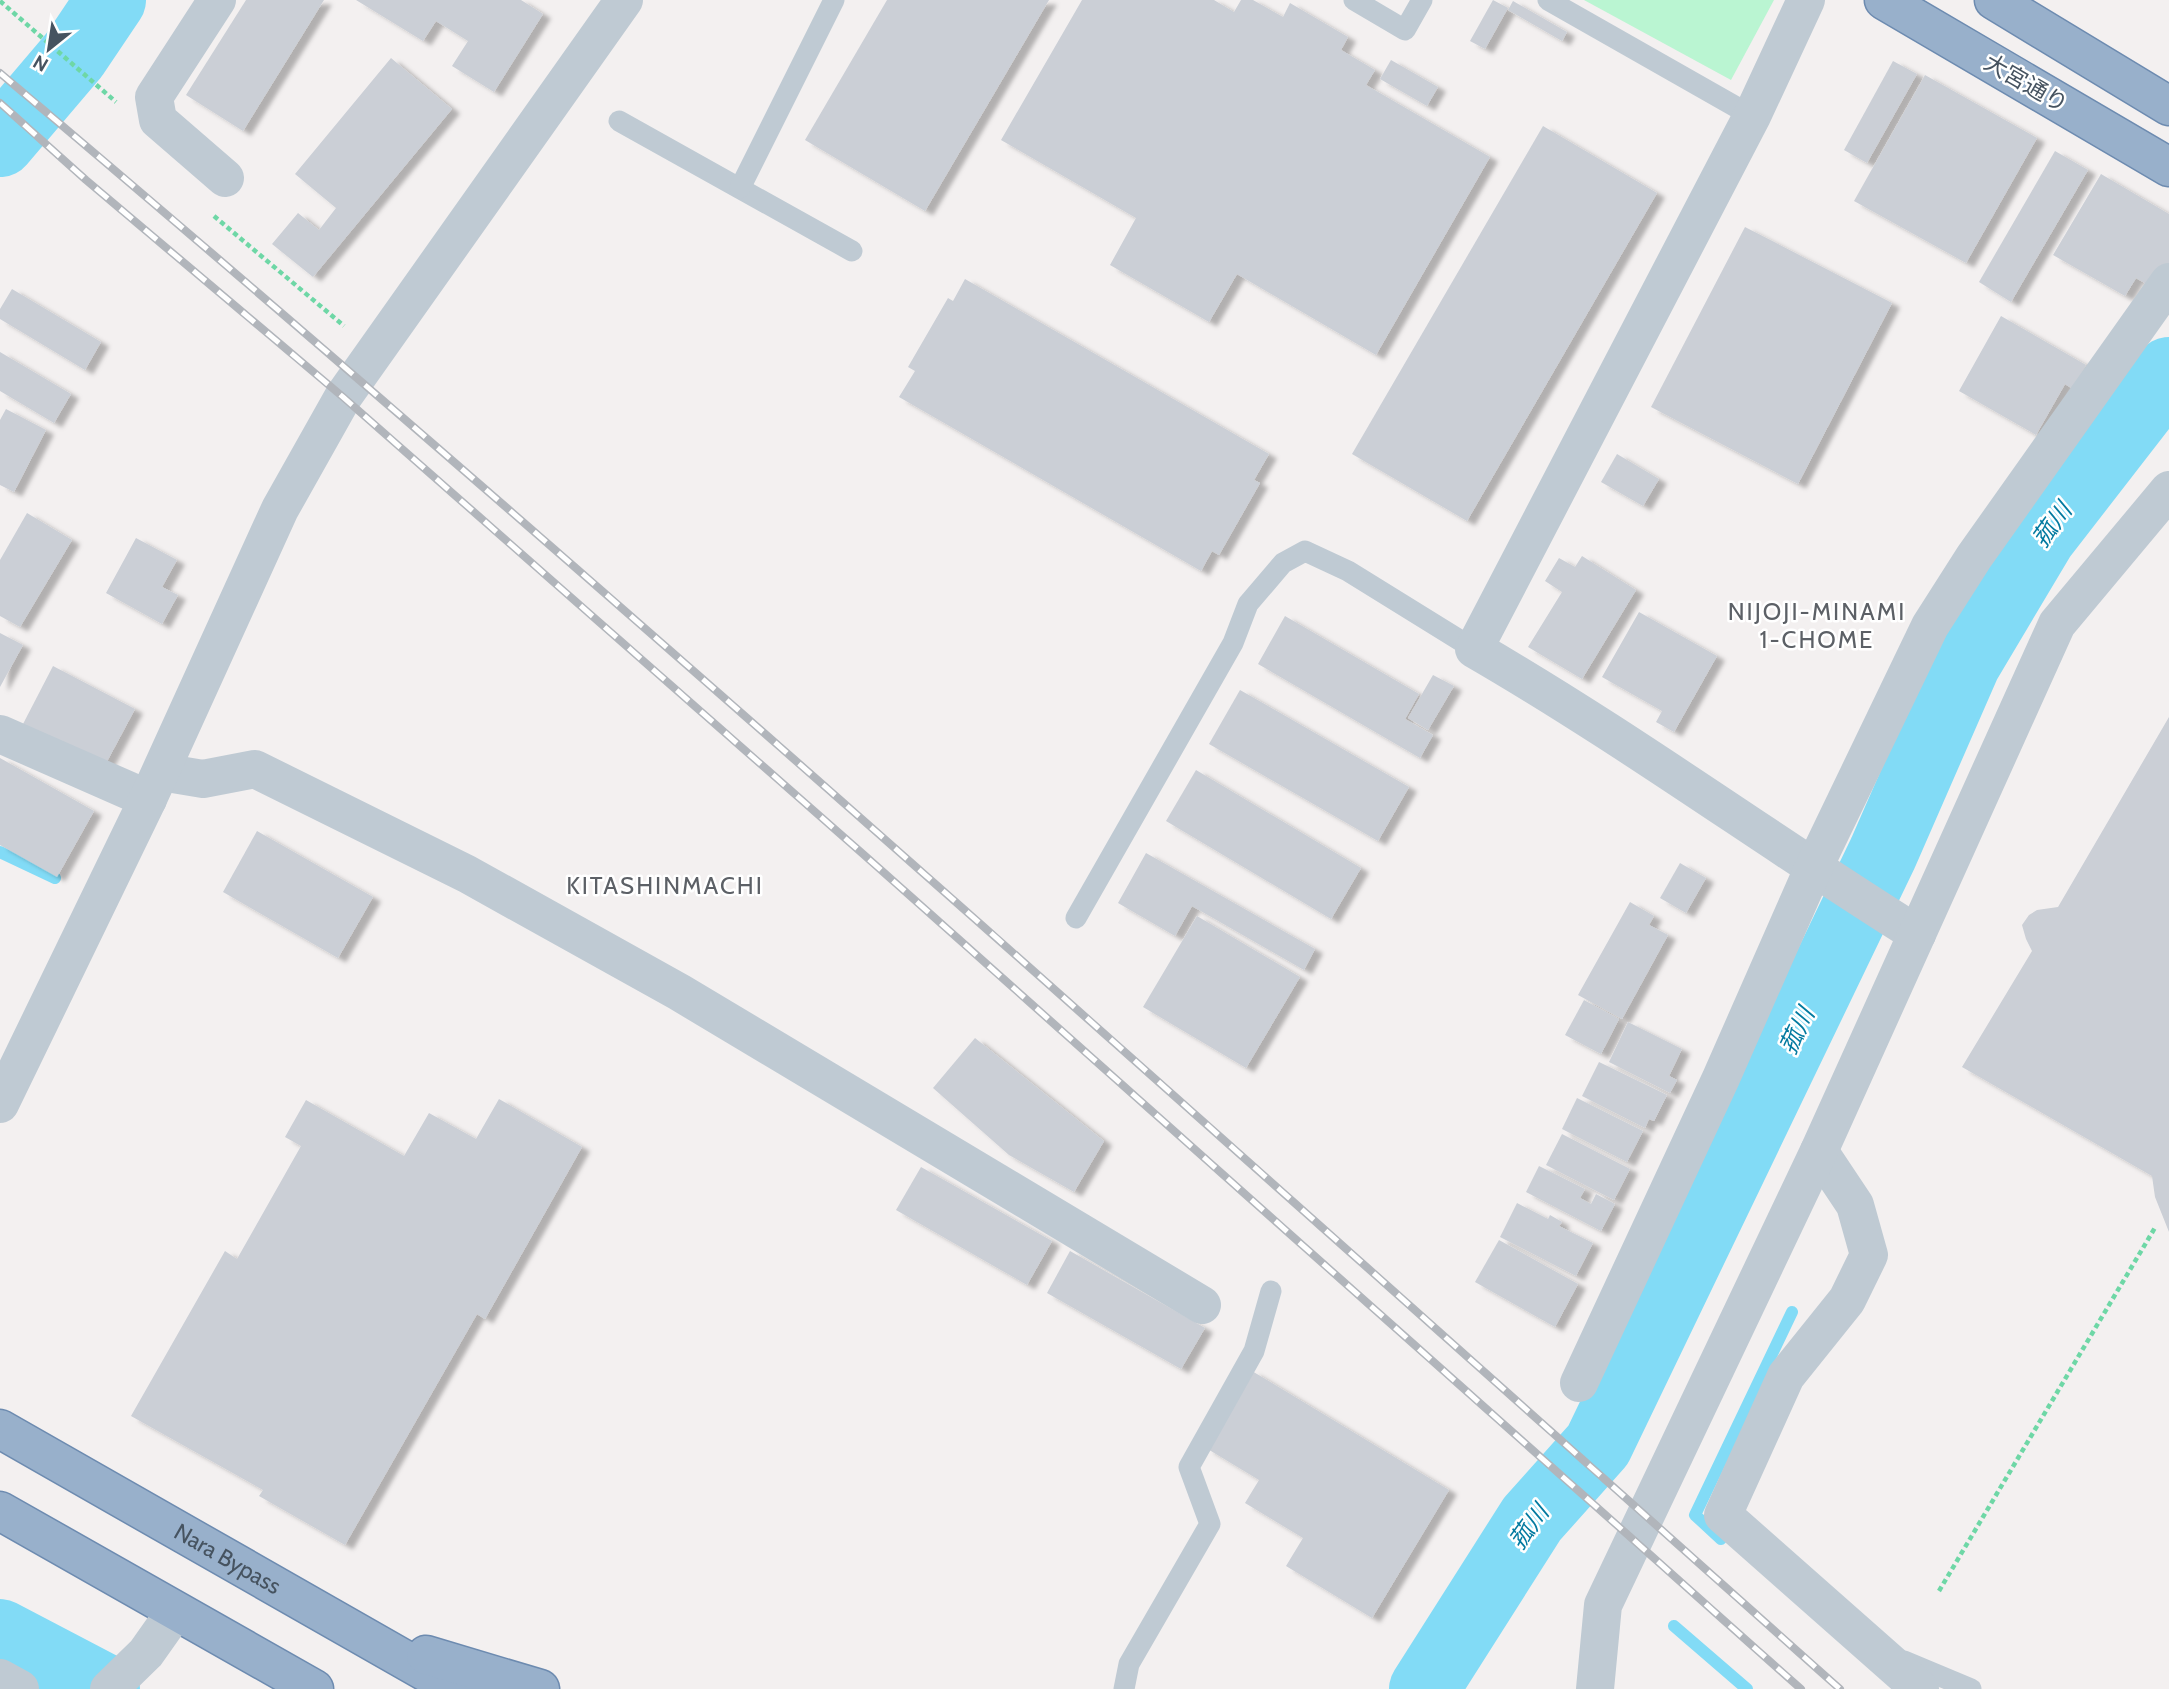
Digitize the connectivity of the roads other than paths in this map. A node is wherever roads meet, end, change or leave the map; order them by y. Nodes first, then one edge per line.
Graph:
1 (217, 0) edge
2 (624, 0) edge
3 (834, 0) edge
4 (1354, 0) edge
5 (1422, 0) edge
6 (1548, 0) edge
7 (1806, 0) edge
8 (1884, 0) edge
9 (1994, 0) edge
10 (2169, 106) edge
11 (1752, 116) junction
12 (619, 121) dead end
13 (2169, 167) edge
14 (225, 178) dead end
15 (740, 187) junction
16 (852, 251) dead end
17 (2169, 282) edge
18 (2169, 490) edge
19 (1474, 649) junction
20 (0, 734) edge
21 (155, 785) junction
22 (1813, 869) junction
23 (1076, 918) dead end
24 (1917, 934) junction
25 (0, 1104) edge
26 (1819, 1151) junction
27 (1271, 1291) dead end
28 (1202, 1305) dead end
29 (1579, 1383) dead end
30 (0, 1429) edge
31 (0, 1511) edge
32 (175, 1612) junction
33 (360, 1635) junction
34 (1872, 1648) junction
35 (0, 1678) edge
36 (20, 1689) edge
37 (109, 1689) edge
38 (262, 1689) edge
39 (314, 1689) edge
40 (456, 1689) edge
41 (540, 1689) edge
42 (1124, 1689) edge
43 (1595, 1689) edge
44 (1920, 1689) edge
45 (1971, 1689) edge

1 - 14 street
2 - 21 street
3 - 15 lane
4 - 5 lane
6 - 11 lane
7 - 11 street
8 - 13 highway, 大宮通り
9 - 10 highway
11 - 19 street
12 - 15 lane
15 - 16 lane
17 - 22 street
18 - 24 street
19 - 22 street
19 - 23 lane
20 - 21 street
21 - 25 street
21 - 28 street
22 - 24 street
22 - 29 street
24 - 26 street
26 - 34 street
26 - 43 street
27 - 42 lane
30 - 33 highway, Nara Bypass
31 - 32 highway
32 - 37 street
32 - 38 highway
32 - 39 highway
33 - 40 highway, Nara Bypass
33 - 41 highway
34 - 44 street
34 - 45 lane
35 - 36 street

